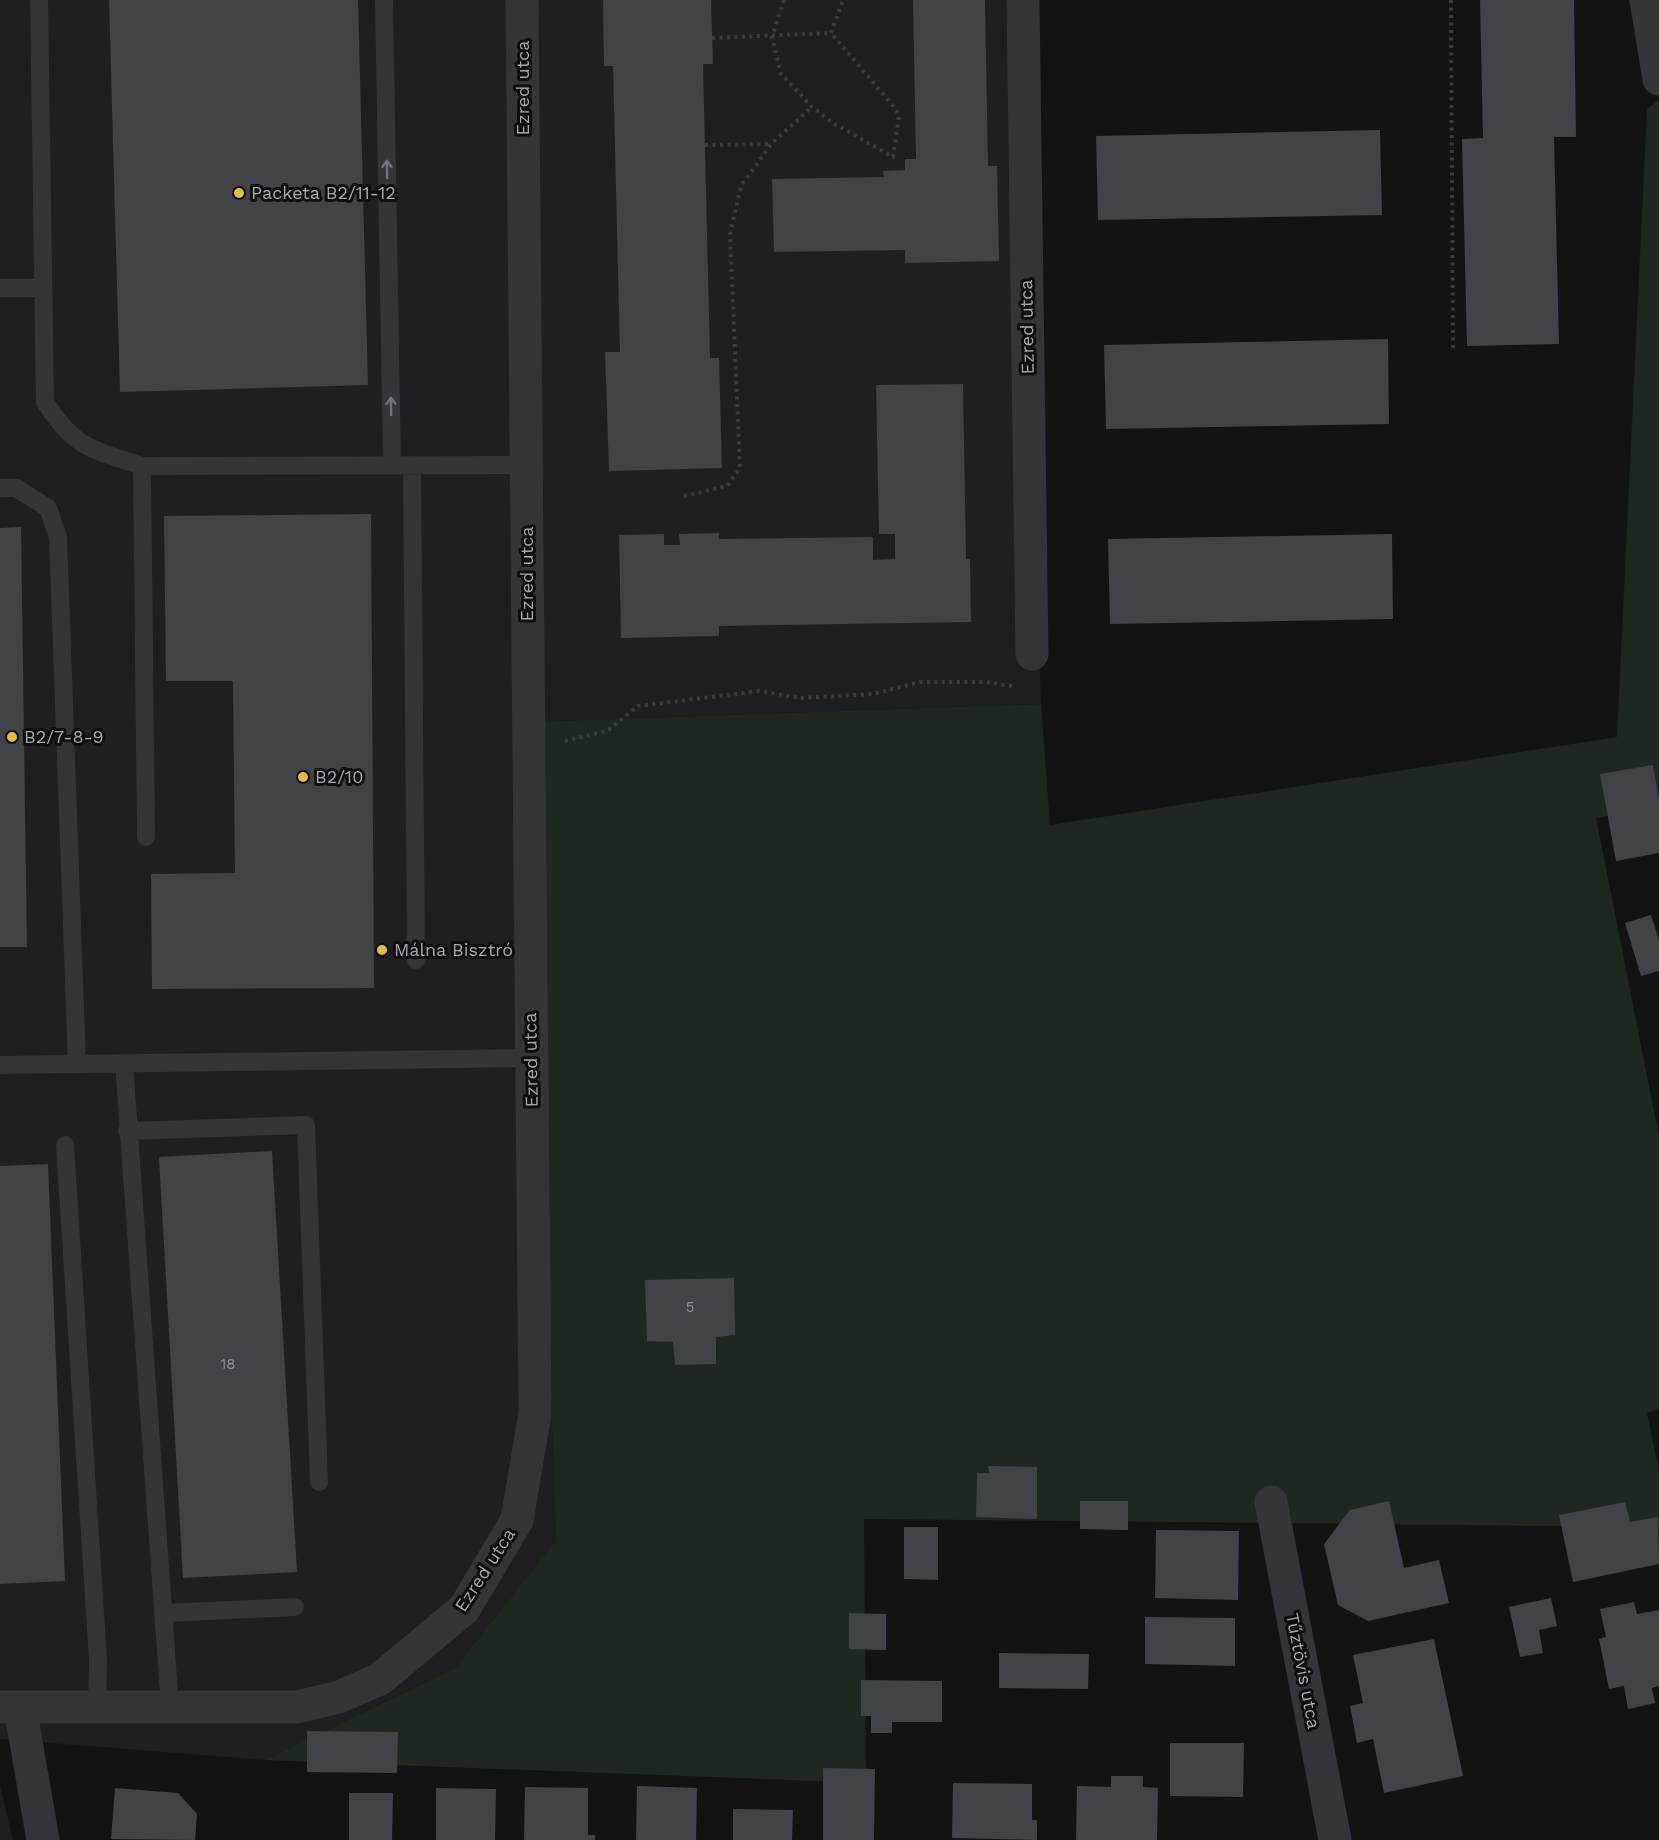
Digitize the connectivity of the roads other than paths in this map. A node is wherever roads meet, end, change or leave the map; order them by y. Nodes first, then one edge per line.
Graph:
1 (39, 0) edge
2 (384, 0) edge
3 (522, 0) edge
4 (1023, 0) edge
5 (1646, 0) edge
6 (1659, 79) edge
7 (0, 288) edge
8 (41, 288) junction
9 (392, 465) junction
10 (412, 465) junction
11 (526, 465) junction
12 (142, 466) junction
13 (0, 488) edge
14 (1032, 654) road end
15 (146, 837) dead end
16 (416, 960) dead end
17 (531, 1058) junction
18 (124, 1063) junction
19 (77, 1064) junction
20 (0, 1065) edge
21 (127, 1131) junction
22 (65, 1145) dead end
23 (319, 1482) dead end
24 (1271, 1502) dead end
25 (295, 1606) dead end
26 (165, 1613) junction
27 (10, 1707) edge
28 (170, 1707) junction
29 (97, 1708) junction
30 (43, 1840) edge
31 (1335, 1840) edge

1 - 8 lane
9 -> 2 lane
3 - 11 street, Ezred utca
4 - 14 street, Ezred utca
5 - 6 street
7 - 8 lane
8 - 12 lane
9 - 10 lane
9 - 12 lane
10 - 11 lane
10 - 16 lane
11 - 17 street, Ezred utca
12 - 15 lane
13 - 19 lane
17 - 18 lane
17 - 28 street, Ezred utca
18 - 19 lane
18 - 21 lane
19 - 20 lane
21 - 23 lane
21 - 26 lane
22 - 29 lane
24 - 31 street, Tűztövis utca
25 - 26 lane
26 - 28 lane
27 - 29 street, Ezred utca
27 - 30 street
28 - 29 street, Ezred utca

